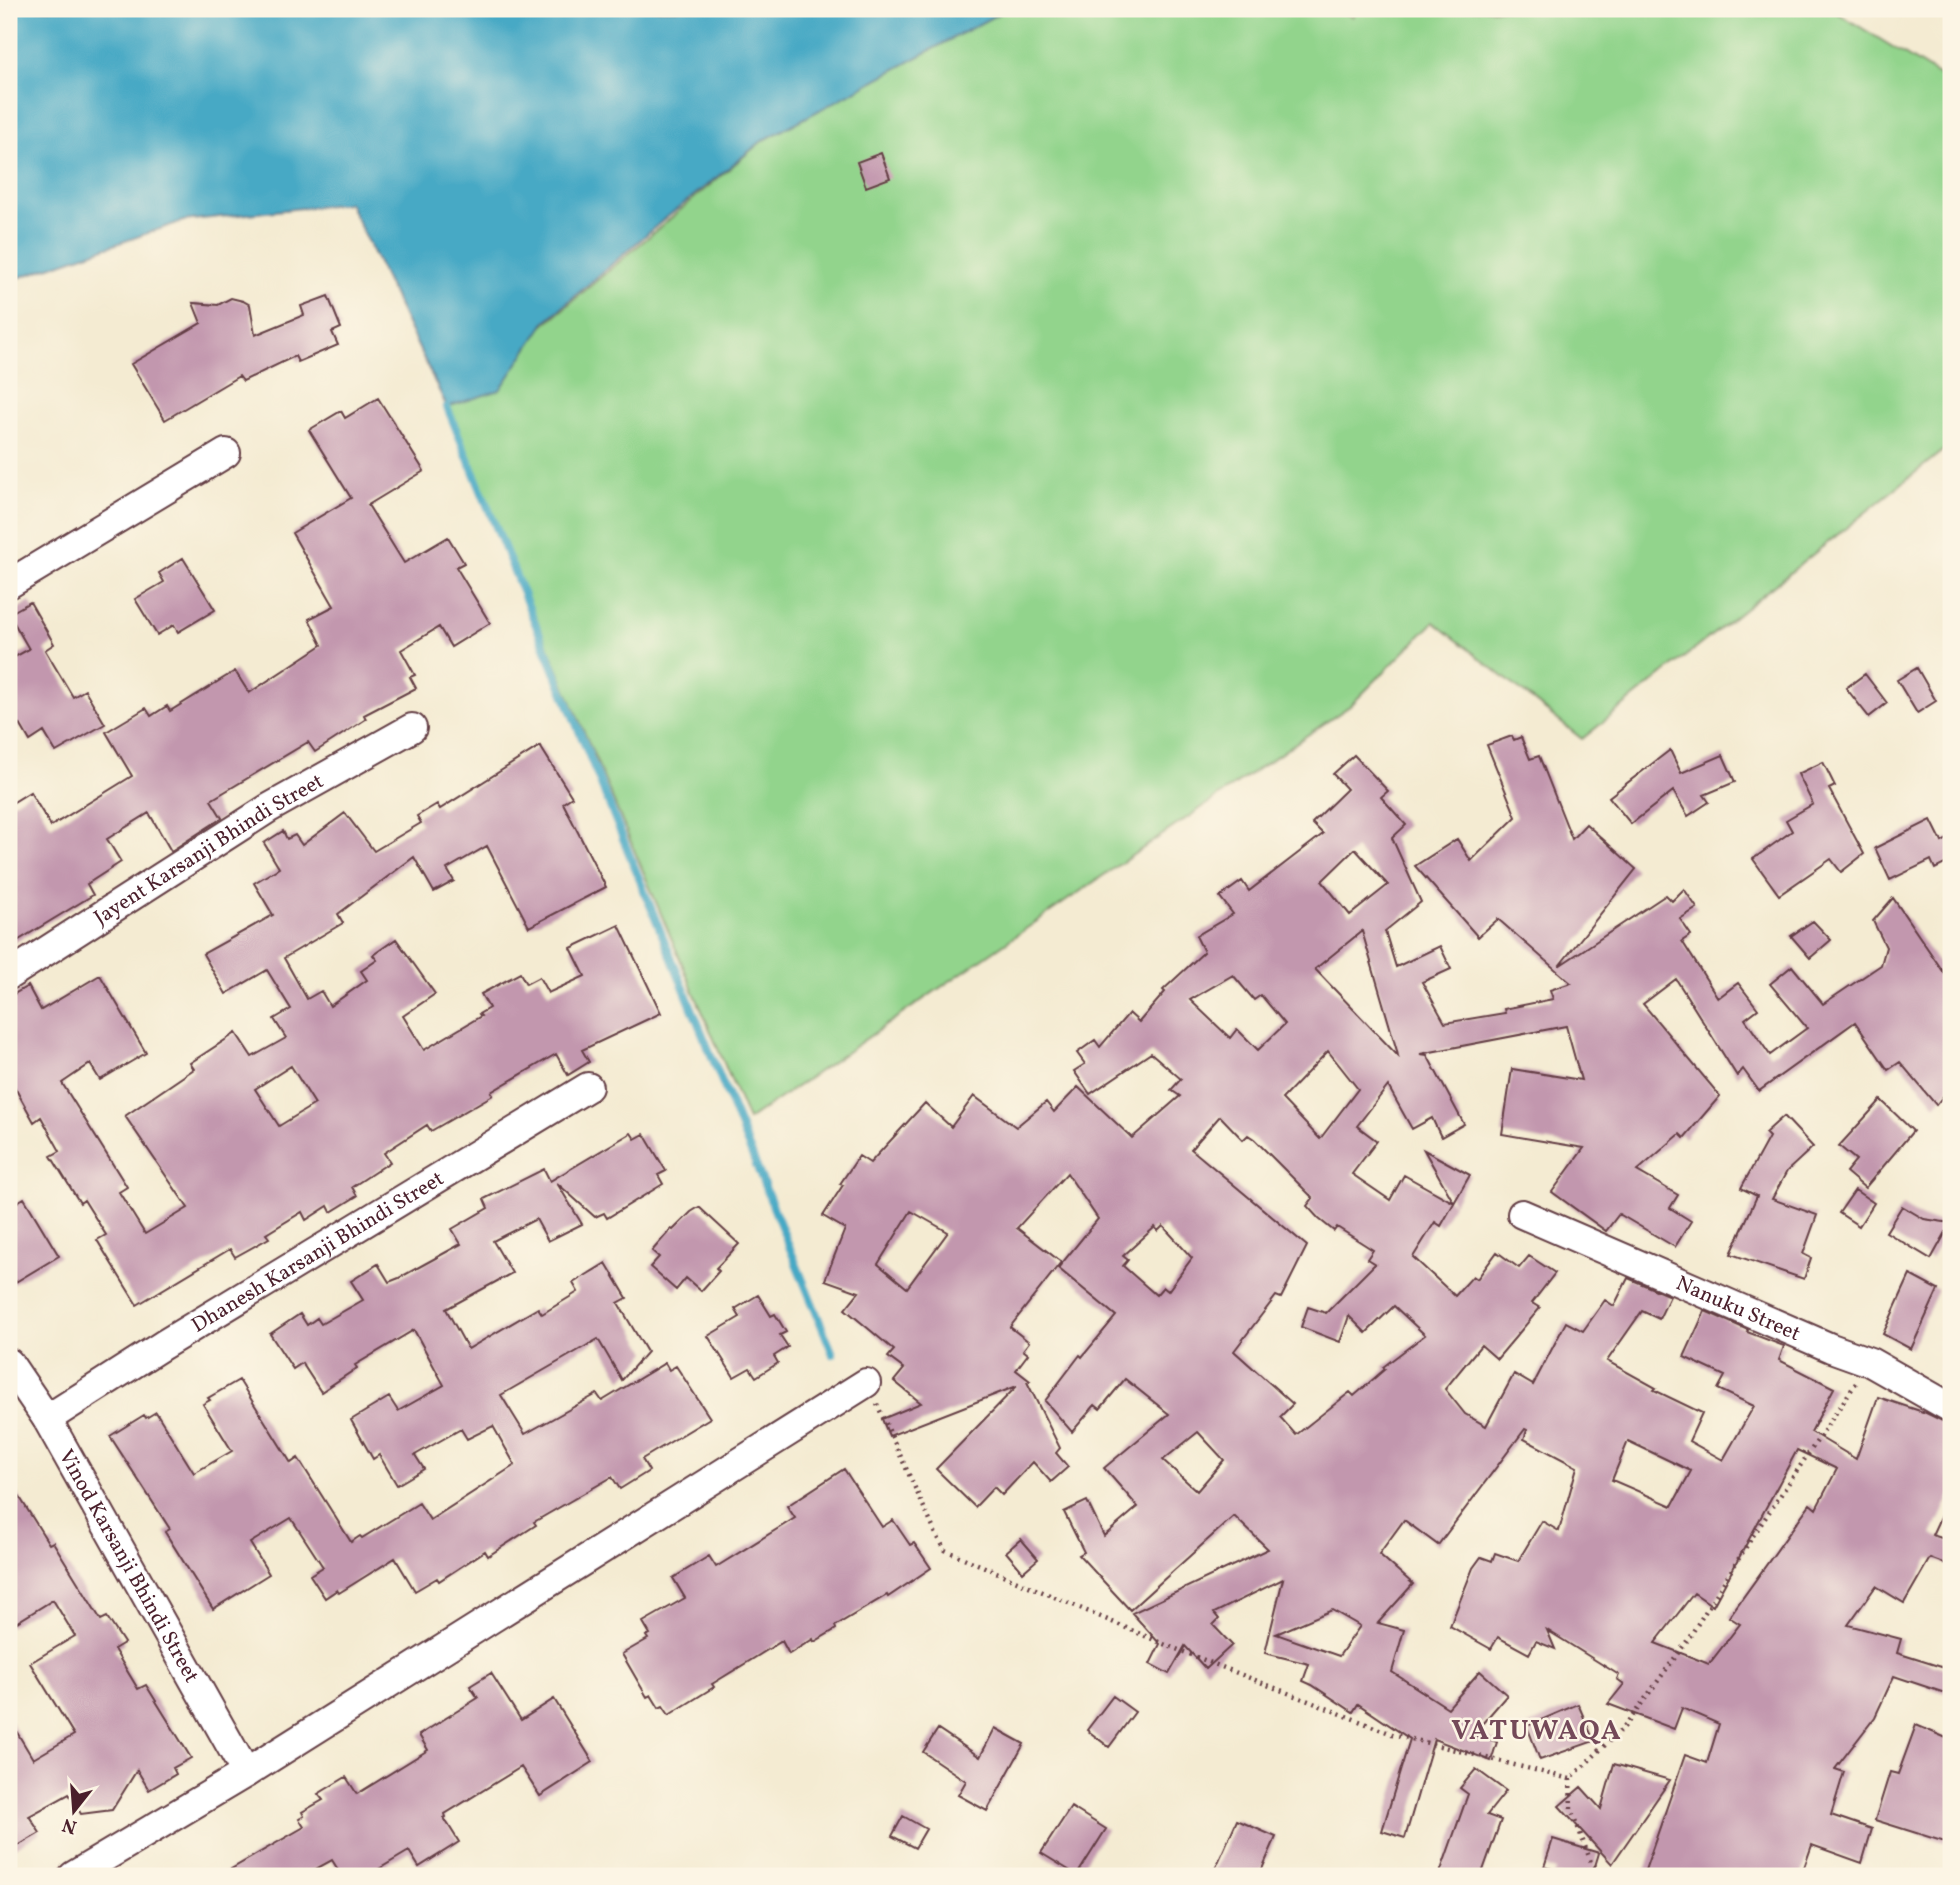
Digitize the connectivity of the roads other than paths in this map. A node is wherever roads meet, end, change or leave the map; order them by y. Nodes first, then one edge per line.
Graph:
1 (226, 453) dead end
2 (9, 584) edge
3 (412, 728) dead end
4 (9, 975) edge
5 (588, 1087) dead end
6 (1522, 1214) dead end
7 (9, 1363) edge
8 (866, 1383) road end
9 (1951, 1408) edge
10 (47, 1419) junction
11 (246, 1773) junction
12 (73, 1876) edge

1 - 2 street
3 - 4 street, Jayent Karsanji Bhindi Street
5 - 10 street, Dhanesh Karsanji Bhindi Street
6 - 9 street, Nanuku Street
7 - 10 street, Vinod Karsanji Bhindi Street
8 - 11 street
10 - 11 street, Vinod Karsanji Bhindi Street
11 - 12 street

